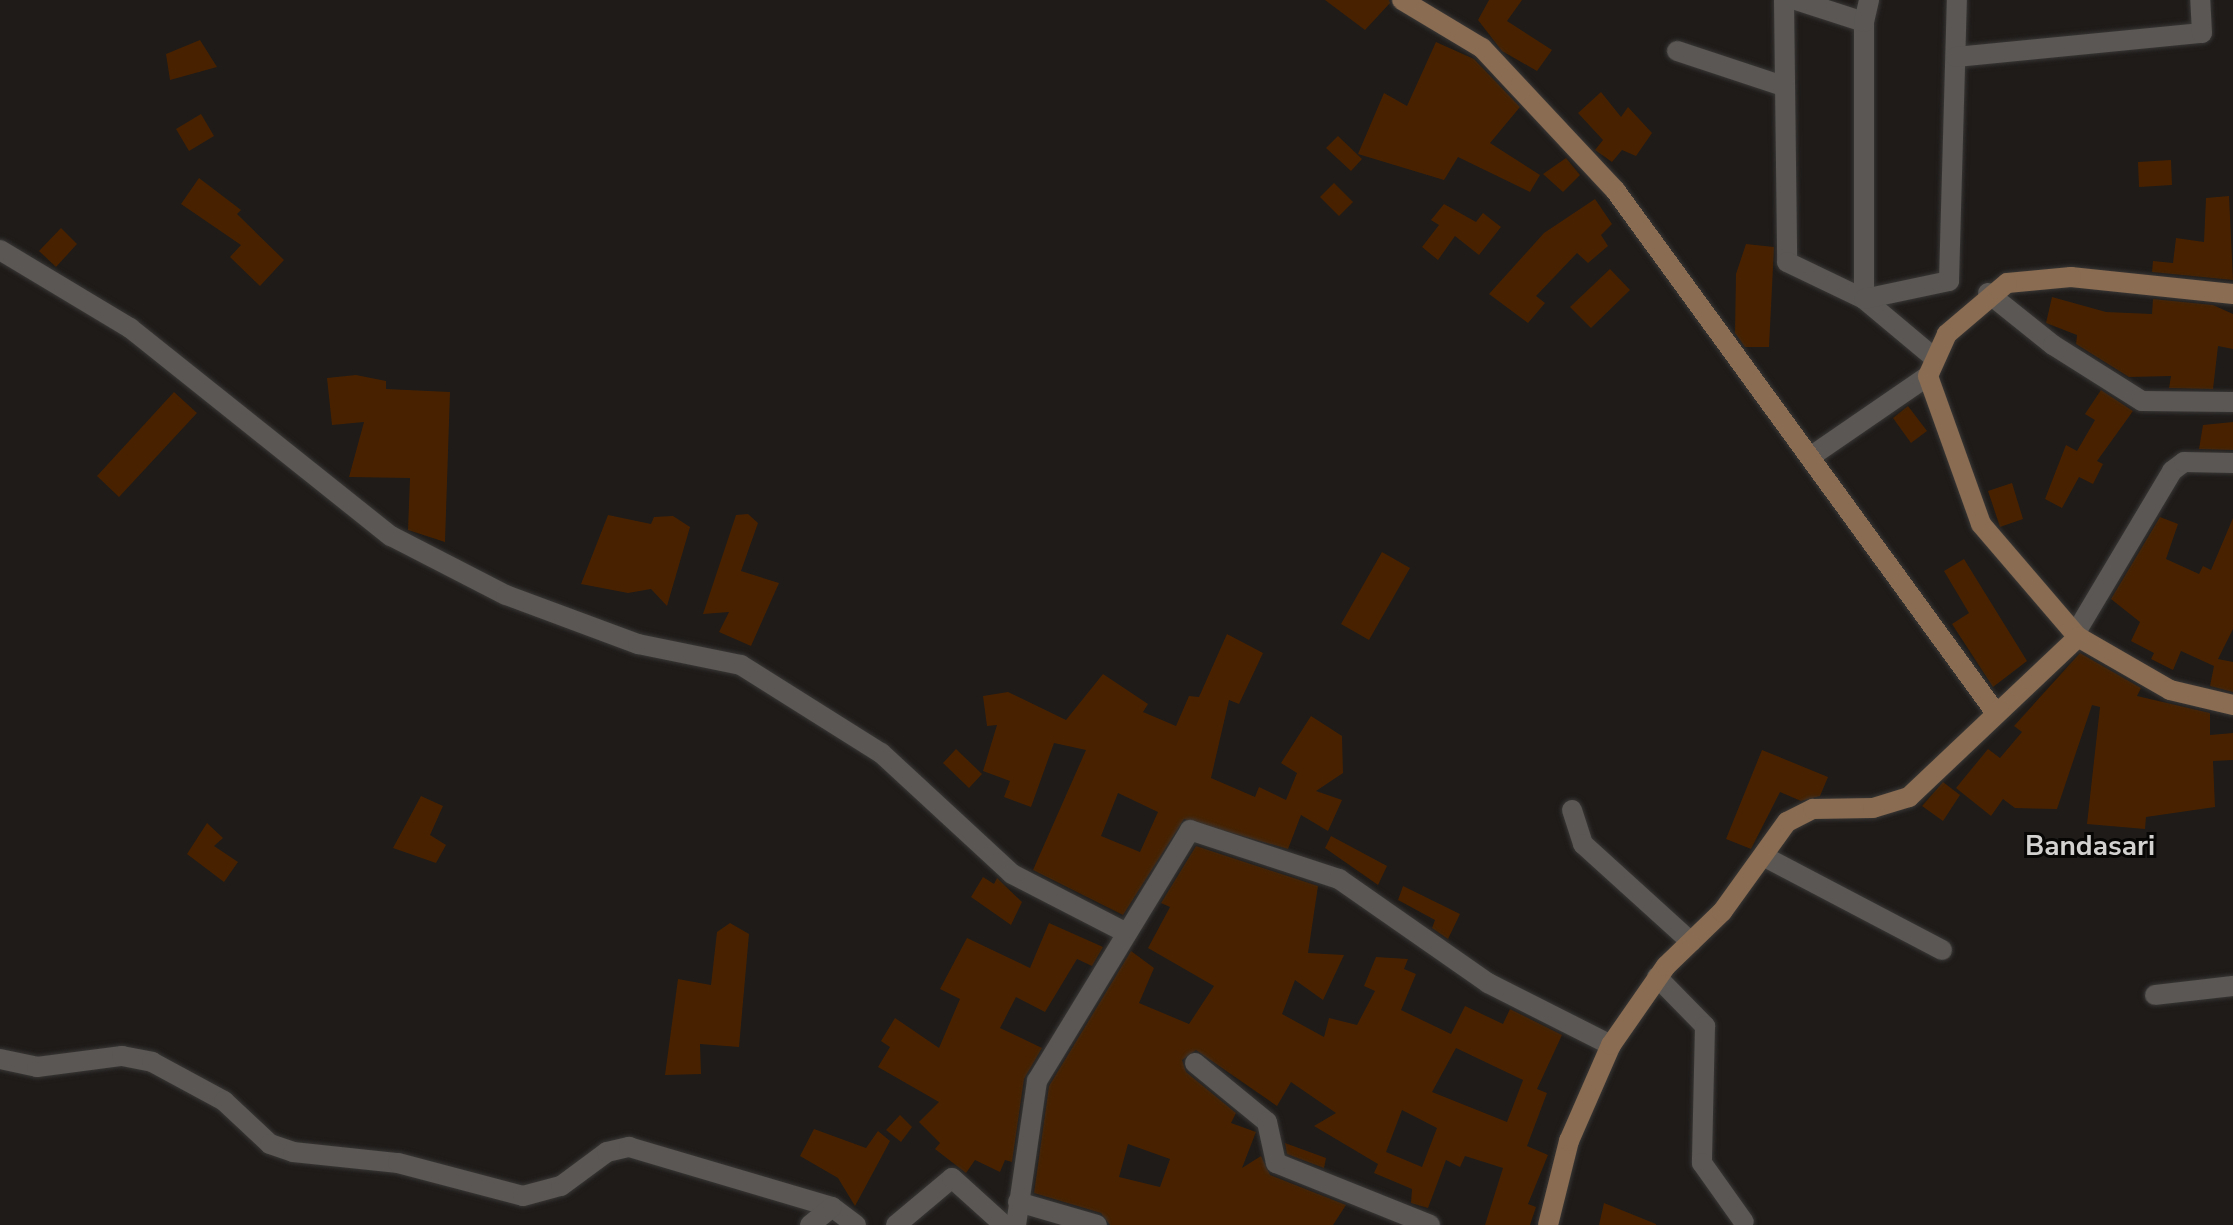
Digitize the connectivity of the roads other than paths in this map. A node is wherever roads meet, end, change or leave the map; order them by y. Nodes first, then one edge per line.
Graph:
1 (1402, 0) edge
2 (1784, 0) edge
3 (1796, 0) edge
4 (1869, 0) edge
5 (1957, 0) edge
6 (2200, 0) edge
7 (1864, 22) junction
8 (1677, 51) dead end
9 (1956, 57) junction
10 (1783, 86) junction
11 (0, 250) edge
12 (1988, 293) junction
13 (2233, 294) edge
14 (1864, 299) junction
15 (1930, 366) junction
16 (2233, 402) edge
17 (1810, 457) junction
18 (2233, 463) edge
19 (2076, 635) junction
20 (2233, 705) edge
21 (1996, 713) junction
22 (1572, 810) dead end
23 (1765, 857) junction
24 (1127, 933) junction
25 (1691, 942) junction
26 (1942, 950) dead end
27 (1657, 977) junction
28 (2233, 986) edge
29 (2155, 995) dead end
30 (1611, 1045) junction
31 (0, 1059) edge
32 (1195, 1063) dead end
33 (1018, 1202) junction
34 (832, 1207) junction
35 (1744, 1222) dead end
36 (810, 1225) edge
37 (856, 1225) edge
38 (896, 1225) edge
39 (1004, 1225) edge
40 (1016, 1225) edge
41 (1097, 1225) edge
42 (1430, 1225) edge
43 (1548, 1225) edge

1 - 17 street
2 - 10 street
3 - 7 street
4 - 7 street
5 - 9 street
6 - 9 street
7 - 14 street
8 - 10 street
9 - 14 street
10 - 14 street
11 - 24 street
12 - 13 street
12 - 15 street
12 - 16 street
14 - 15 street
15 - 17 street
15 - 19 street
17 - 21 street
18 - 19 street
19 - 20 street
19 - 21 street
21 - 23 street
22 - 25 street
23 - 25 street
23 - 26 street
24 - 30 street
24 - 33 street
25 - 27 street
27 - 30 street
27 - 35 street
28 - 29 street
30 - 43 street
31 - 34 street
32 - 42 street
33 - 40 street
33 - 41 street
34 - 36 street
34 - 37 street
38 - 39 street

